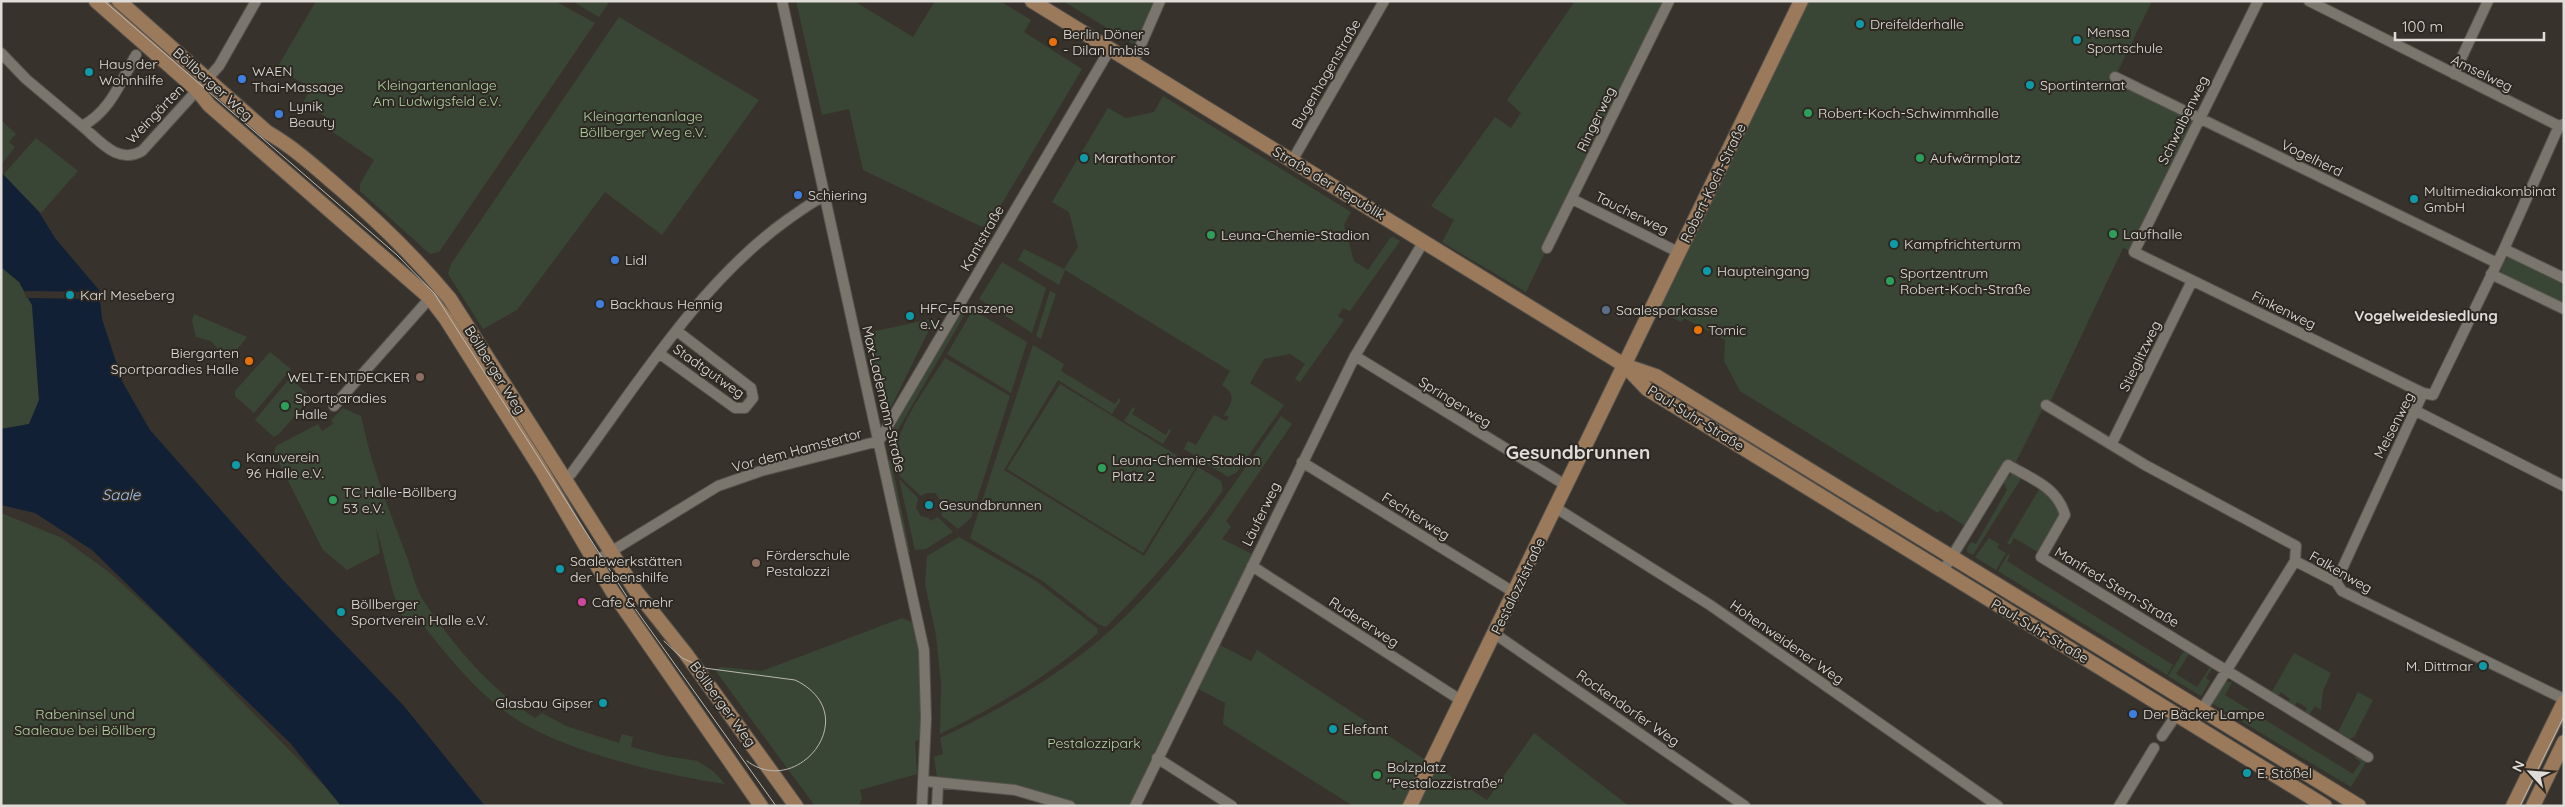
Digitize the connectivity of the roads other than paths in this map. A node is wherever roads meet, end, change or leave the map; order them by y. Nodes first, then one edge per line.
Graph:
1 (96, 1) edge
2 (119, 1) edge
3 (256, 1) edge
4 (782, 1) edge
5 (1032, 1) edge
6 (1160, 1) edge
7 (1384, 1) edge
8 (1668, 1) edge
9 (1801, 1) edge
10 (2258, 1) edge
11 (2309, 1) edge
12 (2488, 1) edge
13 (1110, 49) junction
14 (1, 53) edge
15 (136, 56) dead end
16 (1133, 63) junction
17 (2454, 74) junction
18 (2115, 77) dead end
19 (208, 78) junction
20 (197, 90) junction
21 (2199, 118) junction
22 (2561, 125) edge
23 (82, 126) junction
24 (1292, 160) junction
25 (825, 196) junction
26 (1572, 199) junction
27 (1424, 241) junction
28 (1547, 248) dead end
29 (2504, 249) junction
30 (1680, 252) junction
31 (2134, 252) joint
32 (2497, 263) junction
33 (2491, 274) junction
34 (2564, 278) edge
35 (2192, 281) junction
36 (430, 298) junction
37 (2564, 309) edge
38 (678, 331) junction
39 (660, 354) junction
40 (1355, 356) junction
41 (1624, 365) junction
42 (2423, 393) junction
43 (2046, 405) dead end
44 (334, 406) dead end
45 (2414, 410) junction
46 (880, 441) junction
47 (2112, 443) junction
48 (1302, 462) junction
49 (563, 478) junction
50 (1567, 486) junction
51 (2564, 486) edge
52 (1556, 508) junction
53 (610, 552) junction
54 (1953, 556) junction
55 (2295, 561) junction
56 (594, 562) junction
57 (1252, 566) junction
58 (1944, 571) junction
59 (2336, 582) junction
60 (1515, 593) junction
61 (1495, 634) junction
62 (2228, 671) junction
63 (1462, 701) junction
64 (2564, 701) edge
65 (2202, 710) junction
66 (2177, 714) junction
67 (2193, 724) junction
68 (2162, 736) dead end
69 (2564, 742) edge
70 (2154, 748) dead end
71 (2368, 757) dead end
72 (1157, 758) junction
73 (924, 781) junction
74 (938, 784) junction
75 (761, 806) edge
76 (796, 806) edge
77 (922, 806) edge
78 (937, 806) edge
79 (1070, 806) edge
80 (1135, 806) edge
81 (1232, 806) edge
82 (1410, 806) edge
83 (1745, 806) edge
84 (1998, 806) edge
85 (2119, 806) edge
86 (2325, 806) edge
87 (2359, 806) edge
88 (2512, 806) edge
89 (2533, 806) edge

1 - 20 street, Böllberger Weg
2 - 19 street, Böllberger Weg
3 - 19 street, Weingärten
4 - 25 street, Max-Lademann-Straße
5 - 13 street, Straße der Republik
6 - 16 street
7 - 24 street, Bugenhagenstraße
8 - 26 street, Ringerweg
9 - 30 street, Robert-Koch-Straße
10 - 21 street, Schwalbenweg
11 - 17 street, Amselweg
12 - 17 street
13 - 16 street, Straße der Republik
13 - 46 street, Kantstraße
14 - 23 street, Weingärten
15 - 23 street
16 - 24 street, Straße der Republik
17 - 22 street, Amselweg
18 - 21 street, Vogelherd
19 - 20 street, Weingärten
19 - 49 street, Böllberger Weg
20 - 23 street, Weingärten
20 - 36 street, Böllberger Weg
21 - 31 street, Schwalbenweg
21 - 32 street, Vogelherd
22 - 29 street, Meisenweg
24 - 27 street, Straße der Republik
25 - 38 street, Stadtgutweg
25 - 46 street, Max-Lademann-Straße
26 - 28 street, Ringerweg
26 - 30 street, Taucherweg
27 - 40 street, Läuferweg
27 - 41 street, Straße der Republik
29 - 32 street, Meisenweg
29 - 34 street
30 - 41 street, Robert-Koch-Straße
31 - 35 street, Finkenweg
32 - 33 street, Meisenweg
33 - 37 street
33 - 42 street, Meisenweg
35 - 42 street, Finkenweg
35 - 47 street, Stieglitzweg
36 - 44 street
36 - 56 street, Böllberger Weg
38 - 39 street, Stadtgutweg
38 - 39 street, Stadtgutweg
39 - 49 street, Stadtgutweg
40 - 48 street, Läuferweg
40 - 50 street, Springerweg
41 - 50 street, Pestalozzistraße
41 - 54 street, Paul-Suhr-Straße
41 - 58 street, Paul-Suhr-Straße
42 - 45 street, Meisenweg
43 - 47 street, Falkenweg
45 - 51 street
45 - 59 street, Meisenweg
46 - 53 street, Vor dem Hamstertor
46 - 73 street, Max-Lademann-Straße
47 - 55 street, Falkenweg
48 - 57 street, Läuferweg
48 - 60 street, Fechterweg
49 - 53 street, Böllberger Weg
50 - 52 street, Pestalozzistraße
52 - 60 street, Pestalozzistraße
52 - 84 street, Hohenweidener Weg
53 - 56 street, Vor dem Hamstertor
53 - 76 street, Böllberger Weg
54 - 58 street, Manfred-Stern-Straße
54 - 62 street, Manfred-Stern-Straße
54 - 65 street, Paul-Suhr-Straße
55 - 59 street, Falkenweg
55 - 62 street
56 - 75 street, Böllberger Weg
57 - 63 street, Rudererweg
57 - 72 street, Läuferweg
58 - 66 street, Paul-Suhr-Straße
59 - 64 street, Falkenweg
60 - 61 street, Pestalozzistraße
61 - 63 street, Pestalozzistraße
61 - 83 street, Rockendorfer Weg
62 - 65 street
62 - 71 street, Manfred-Stern-Straße
63 - 82 street, Pestalozzistraße
64 - 88 street
65 - 67 street
65 - 87 street, Paul-Suhr-Straße
66 - 67 street, Paul-Suhr-Straße
66 - 68 street
67 - 86 street, Paul-Suhr-Straße
69 - 89 street
70 - 85 street
72 - 80 street, Läuferweg
72 - 81 street
73 - 74 street
73 - 77 street, Max-Lademann-Straße
74 - 78 street
74 - 79 street

